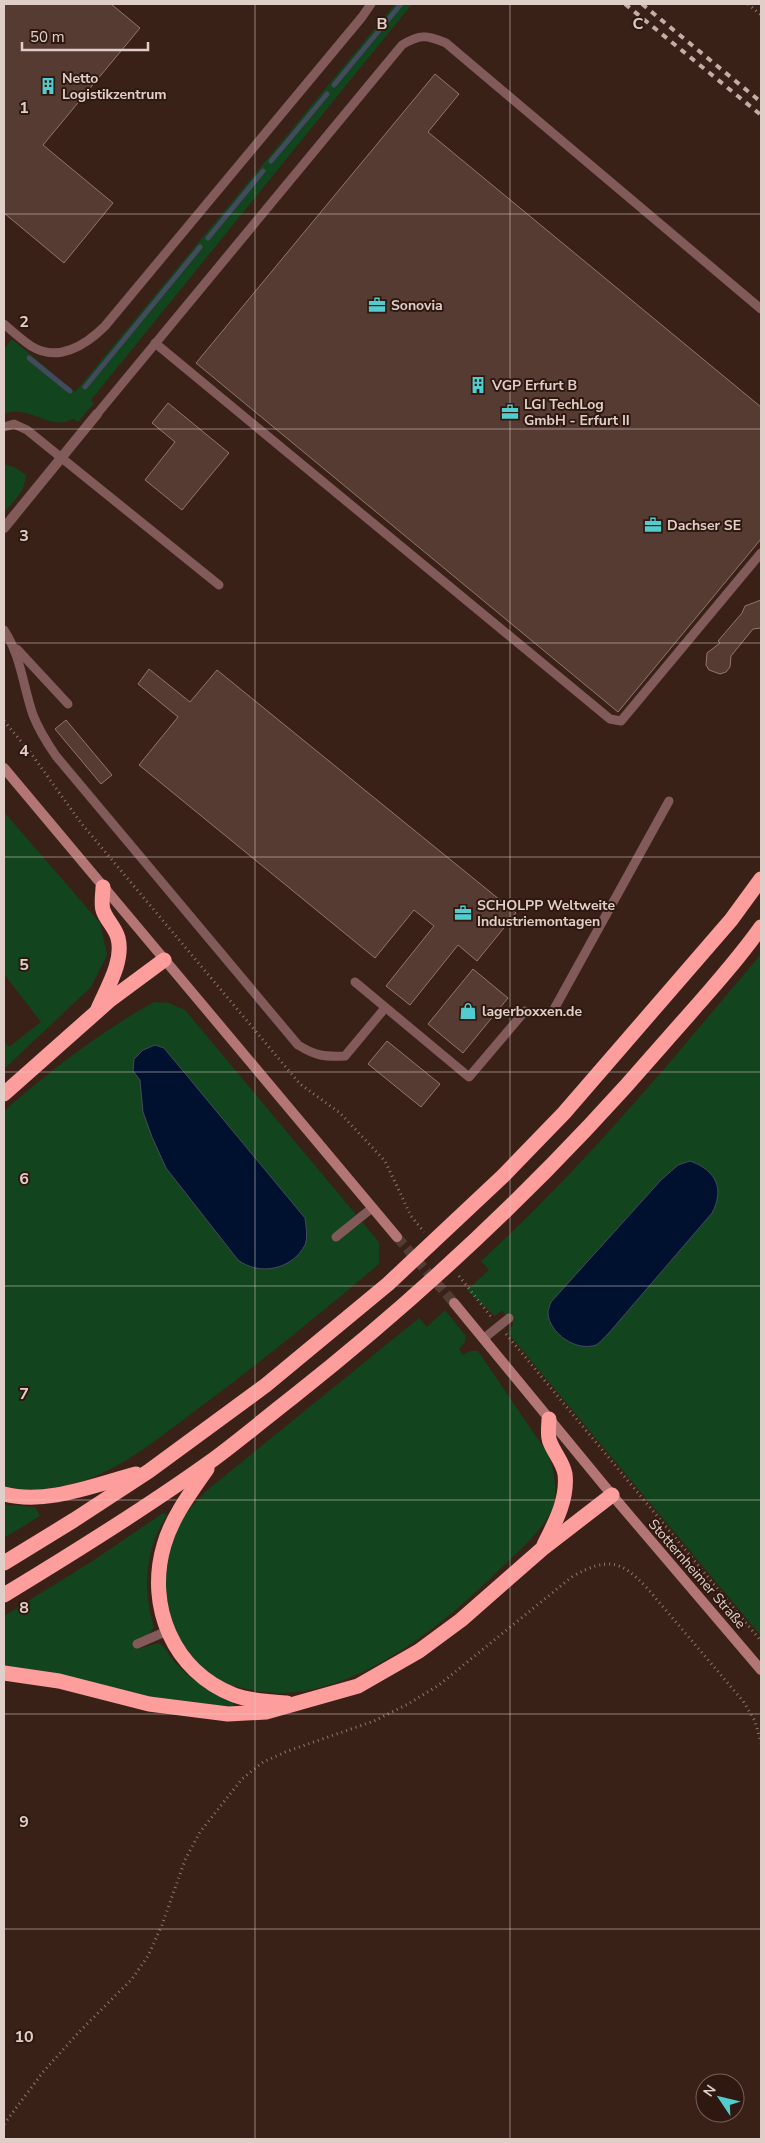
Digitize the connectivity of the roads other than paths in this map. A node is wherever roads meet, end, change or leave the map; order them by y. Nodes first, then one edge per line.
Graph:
1 (371, 4) edge
2 (761, 309) edge
3 (4, 324) edge
4 (156, 343) junction
5 (97, 414) joint
6 (4, 427) edge
7 (62, 457) junction
8 (4, 528) edge
9 (761, 553) edge
10 (219, 585) dead end
11 (4, 630) edge
12 (13, 645) junction
13 (68, 704) dead end
14 (4, 768) edge
15 (668, 801) dead end
16 (761, 879) edge
17 (103, 887) junction
18 (761, 927) edge
19 (164, 960) junction
20 (355, 982) dead end
21 (386, 1008) junction
22 (525, 1010) dead end
23 (553, 1010) dead end
24 (97, 1012) junction
25 (4, 1094) edge
26 (372, 1208) junction
27 (336, 1237) dead end
28 (397, 1237) tunnel mouth
29 (454, 1303) tunnel mouth
30 (510, 1318) dead end
31 (483, 1339) junction
32 (549, 1419) junction
33 (215, 1459) junction
34 (149, 1471) junction
35 (4, 1494) edge
36 (612, 1495) junction
37 (542, 1549) junction
38 (4, 1563) edge
39 (4, 1595) edge
40 (167, 1631) junction
41 (137, 1644) dead end
42 (761, 1670) edge
43 (4, 1673) edge
44 (296, 1704) junction

1 - 3 lane
2 - 4 lane
4 - 5 lane
4 - 9 lane
5 - 7 street
6 - 7 lane
7 - 8 street
7 - 10 lane
11 - 12 lane
12 - 13 lane
12 - 21 lane
14 - 17 main road
15 - 23 lane
16 - 34 highway
17 - 19 main road
17 - 24 highway
18 - 33 highway
19 - 24 highway
19 - 26 main road
20 - 21 lane
21 - 22 lane
24 - 25 highway
26 - 27 lane
26 - 28 main road
29 - 31 main road, Stotternheimer Straße
30 - 31 lane
31 - 32 main road, Stotternheimer Straße
32 - 36 main road, Stotternheimer Straße
32 - 37 highway
33 - 39 highway
33 - 40 highway
34 - 35 highway
34 - 38 highway
36 - 37 highway
36 - 42 main road, Stotternheimer Straße
37 - 44 highway
40 - 41 lane
40 - 44 highway
43 - 44 highway

